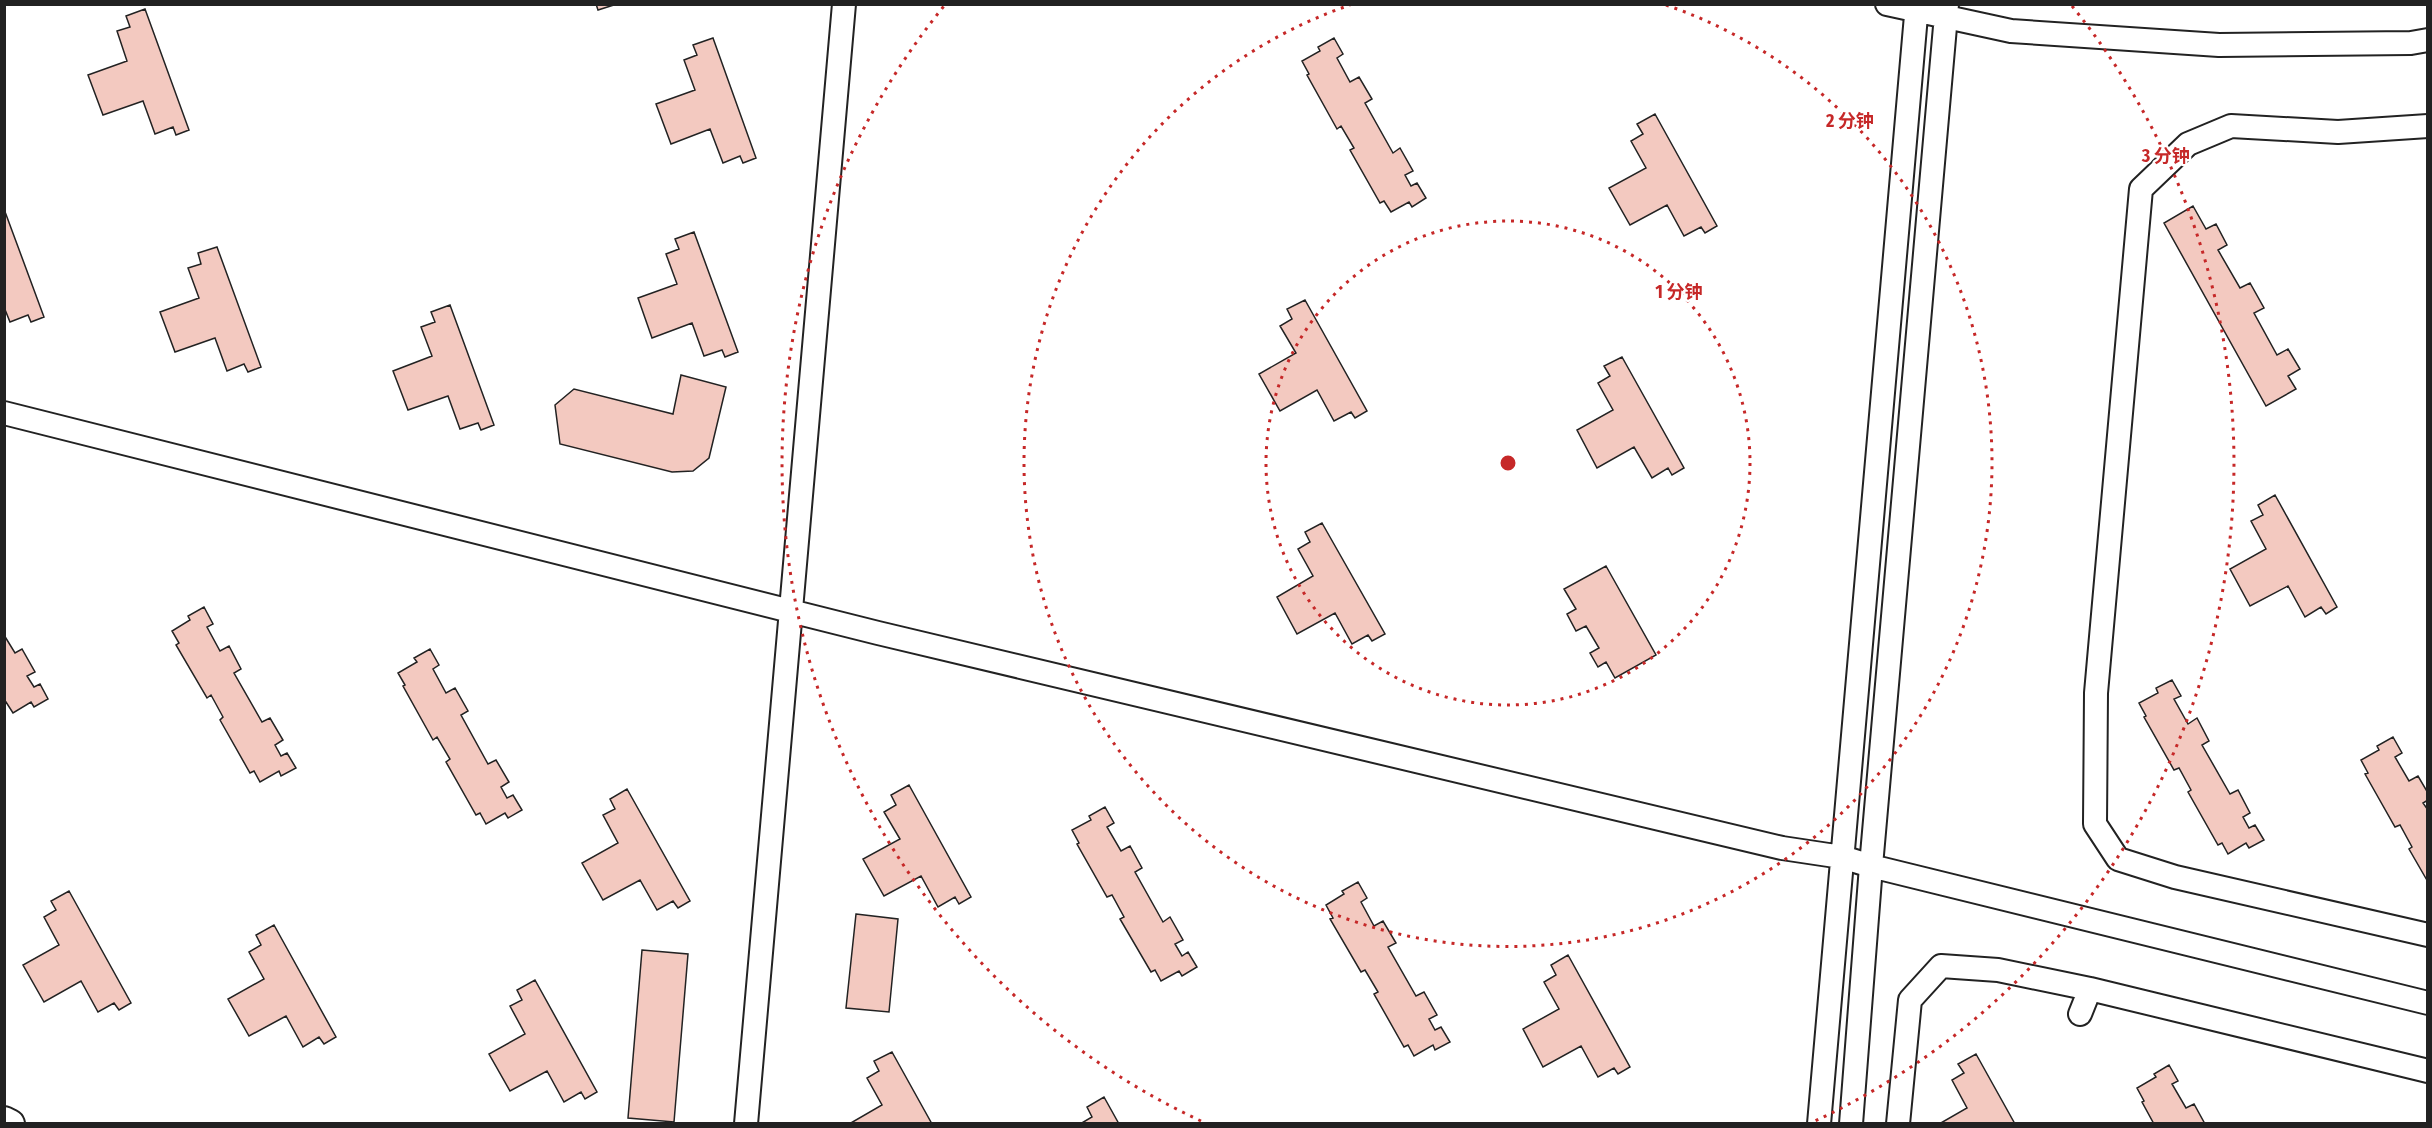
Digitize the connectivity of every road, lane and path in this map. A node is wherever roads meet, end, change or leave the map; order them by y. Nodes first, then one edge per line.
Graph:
1 (844, 4) edge
2 (1887, 4) edge
3 (1917, 8) edge
4 (1947, 11) edge
5 (2427, 40) edge
6 (2427, 126) edge
7 (4, 413) edge
8 (790, 611) junction
9 (1842, 857) junction
10 (1871, 866) junction
11 (2427, 935) edge
12 (2090, 989) junction
13 (2427, 1003) edge
14 (2080, 1014) dead end
15 (2427, 1071) edge
16 (4, 1121) edge
17 (10, 1124) edge
18 (746, 1124) edge
19 (1819, 1124) edge
20 (1851, 1124) edge
21 (1898, 1124) edge

1 - 8 street
2 - 3 street
3 - 4 street
3 - 9 street
4 - 5 street
4 - 10 street
6 - 11 street
7 - 8 street
8 - 9 street
8 - 18 street
9 - 10 street
9 - 19 street
10 - 13 street
10 - 20 street
12 - 14 street
12 - 15 street
12 - 21 street
16 - 17 main road

